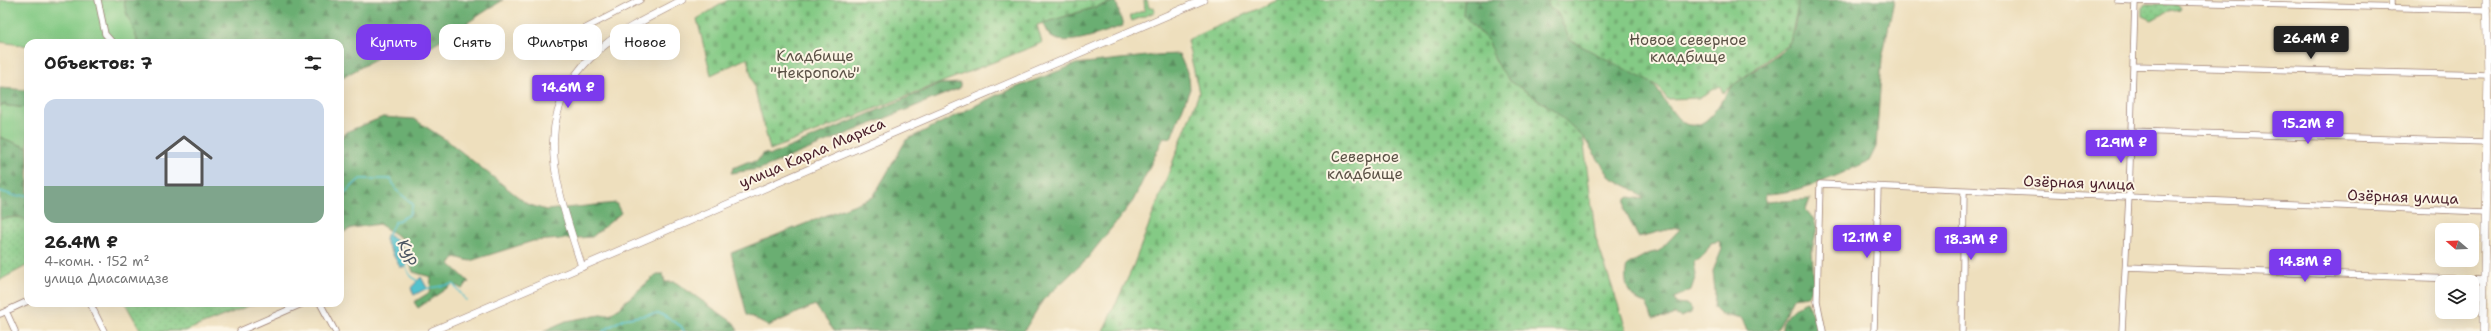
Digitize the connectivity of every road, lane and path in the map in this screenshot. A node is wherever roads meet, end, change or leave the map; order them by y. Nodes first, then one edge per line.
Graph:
1 (98, 0) edge
2 (640, 0) edge
3 (682, 0) edge
4 (1203, 0) edge
5 (2116, 0) edge
6 (2391, 0) edge
7 (2486, 0) edge
8 (2135, 1) junction
9 (2177, 1) edge
10 (2246, 2) edge
11 (2313, 3) edge
12 (2391, 8) junction
13 (2487, 10) junction
14 (594, 24) edge
15 (109, 39) edge
16 (2134, 66) junction
17 (2488, 75) junction
18 (2131, 131) junction
19 (2486, 142) junction
20 (1878, 187) junction
21 (1964, 191) junction
22 (2129, 196) junction
23 (2485, 212) junction
24 (582, 267) junction
25 (2126, 267) junction
26 (2484, 280) junction
27 (24, 303) edge
28 (92, 307) edge
29 (295, 307) edge
30 (322, 307) edge
31 (6, 311) junction
32 (0, 314) edge
33 (15, 331) edge
34 (104, 331) edge
35 (240, 331) edge
36 (335, 331) edge
37 (432, 331) edge
38 (1823, 331) edge
39 (1874, 331) edge
40 (1962, 331) edge
41 (2122, 331) edge
42 (2483, 331) edge

1 - 15 street
2 - 14 street
3 - 24 main road
4 - 24 main road, улица Карла Маркса
5 - 8 street
6 - 12 street
7 - 13 main road
8 - 9 street
8 - 16 street
9 - 10 street
10 - 11 street
11 - 12 street
12 - 13 street
13 - 17 main road
16 - 17 street
16 - 18 street
17 - 19 main road
18 - 19 street
18 - 22 street
19 - 23 main road
20 - 21 street, Озёрная улица
20 - 38 street, Озёрная улица
20 - 39 street
21 - 22 street, Озёрная улица
21 - 40 street
22 - 23 street, Озёрная улица
22 - 25 street
23 - 26 main road
24 - 37 main road, улица Карла Маркса
25 - 26 street
25 - 41 street
26 - 42 main road
27 - 31 street
28 - 34 street
29 - 35 street
30 - 36 street
31 - 32 street
31 - 33 street

